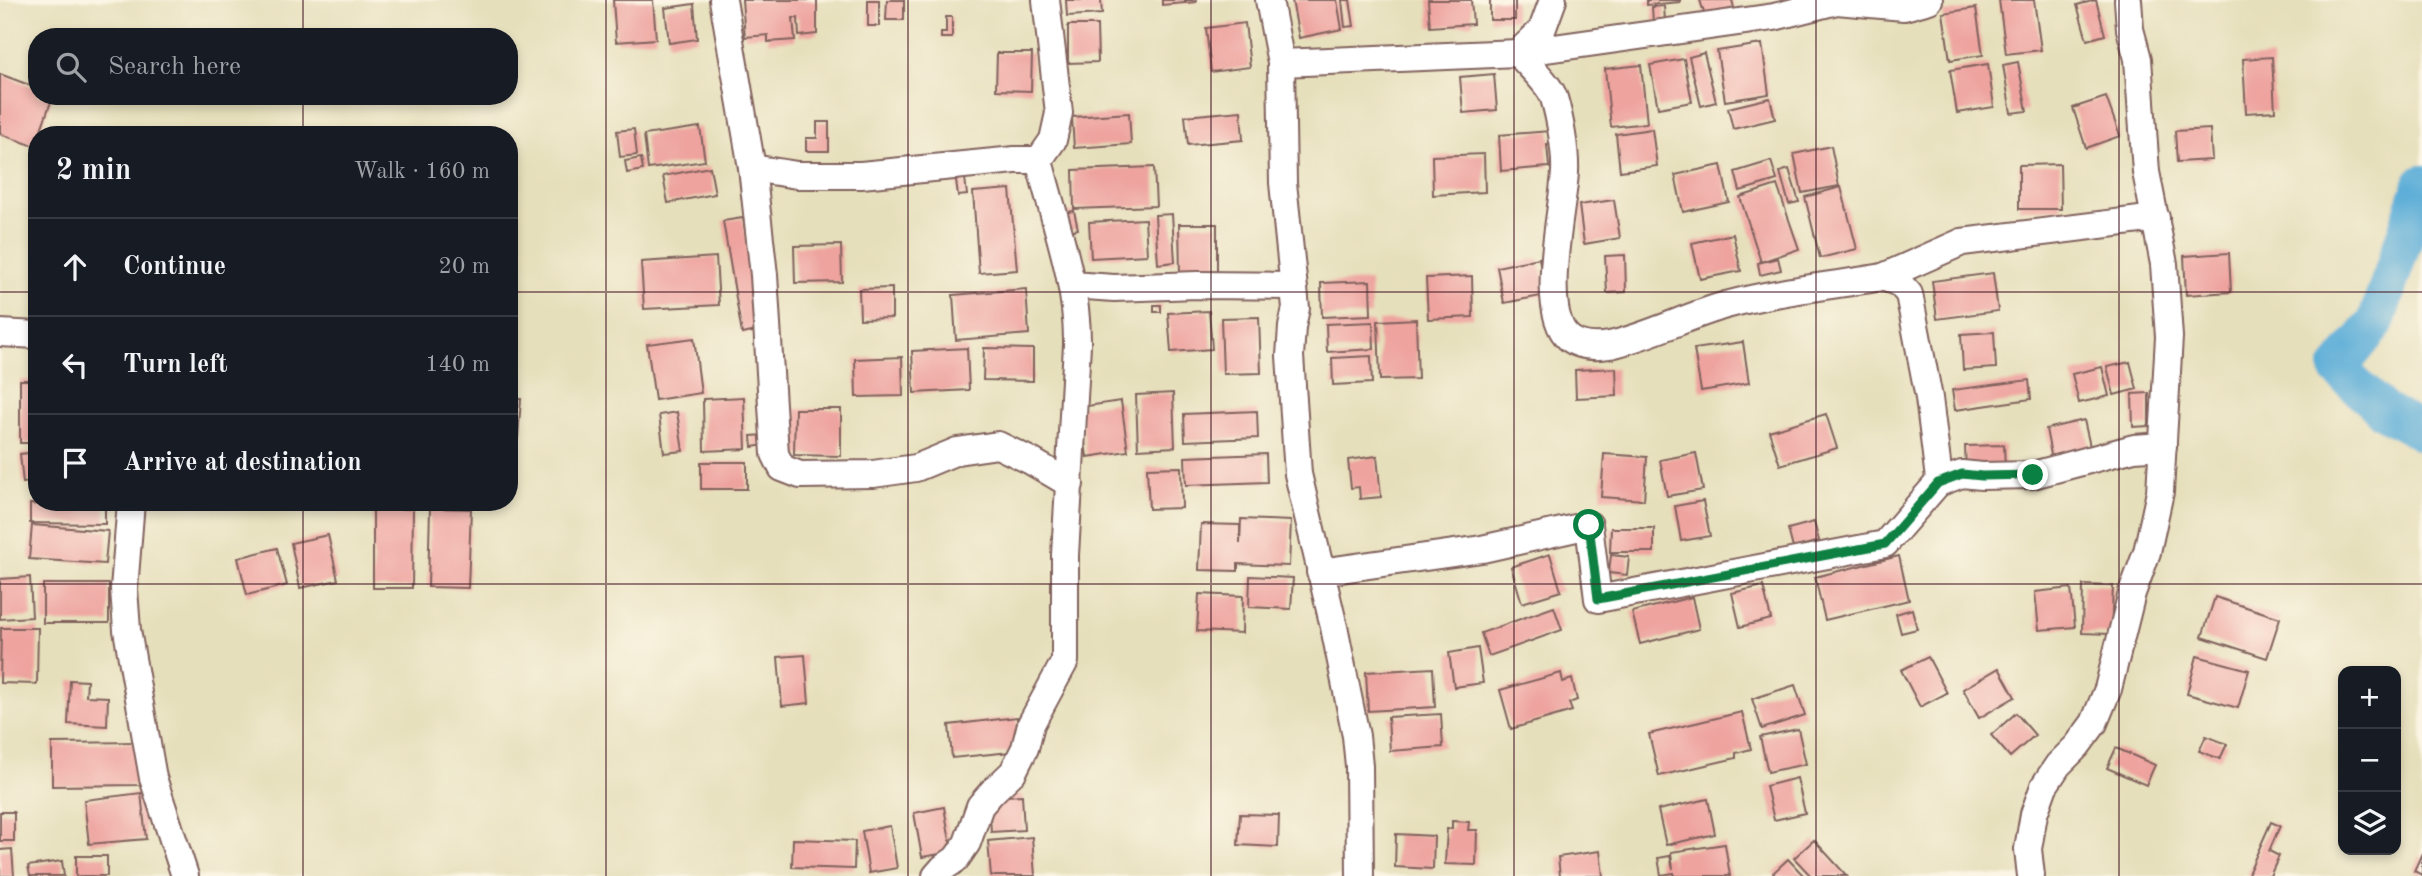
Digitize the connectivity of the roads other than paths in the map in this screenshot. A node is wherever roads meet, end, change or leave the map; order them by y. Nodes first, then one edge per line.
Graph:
1 (723, 0) edge
2 (1046, 0) edge
3 (1269, 0) edge
4 (1553, 0) edge
5 (1929, 0) edge
6 (2128, 0) edge
7 (1518, 53) junction
8 (1281, 63) junction
9 (1039, 160) junction
10 (751, 167) junction
11 (2156, 218) junction
12 (1883, 277) junction
13 (1072, 285) junction
14 (1293, 286) junction
15 (0, 333) edge
16 (28, 335) edge
17 (2163, 446) junction
18 (1938, 483) junction
19 (1070, 484) junction
20 (130, 511) edge
21 (1320, 572) junction
22 (185, 876) edge
23 (936, 876) edge
24 (1360, 876) edge
25 (2031, 876) edge

1 - 10 street
2 - 9 street
3 - 8 street
4 - 7 street
5 - 7 street
6 - 11 street
7 - 8 street
7 - 12 street
8 - 14 street
9 - 10 street
9 - 13 street
10 - 19 street
11 - 12 street
11 - 17 street
12 - 18 street
13 - 14 street
13 - 19 street
14 - 21 street
15 - 16 street
17 - 18 street
17 - 25 street
18 - 21 street
19 - 23 street
20 - 22 street
21 - 24 street

